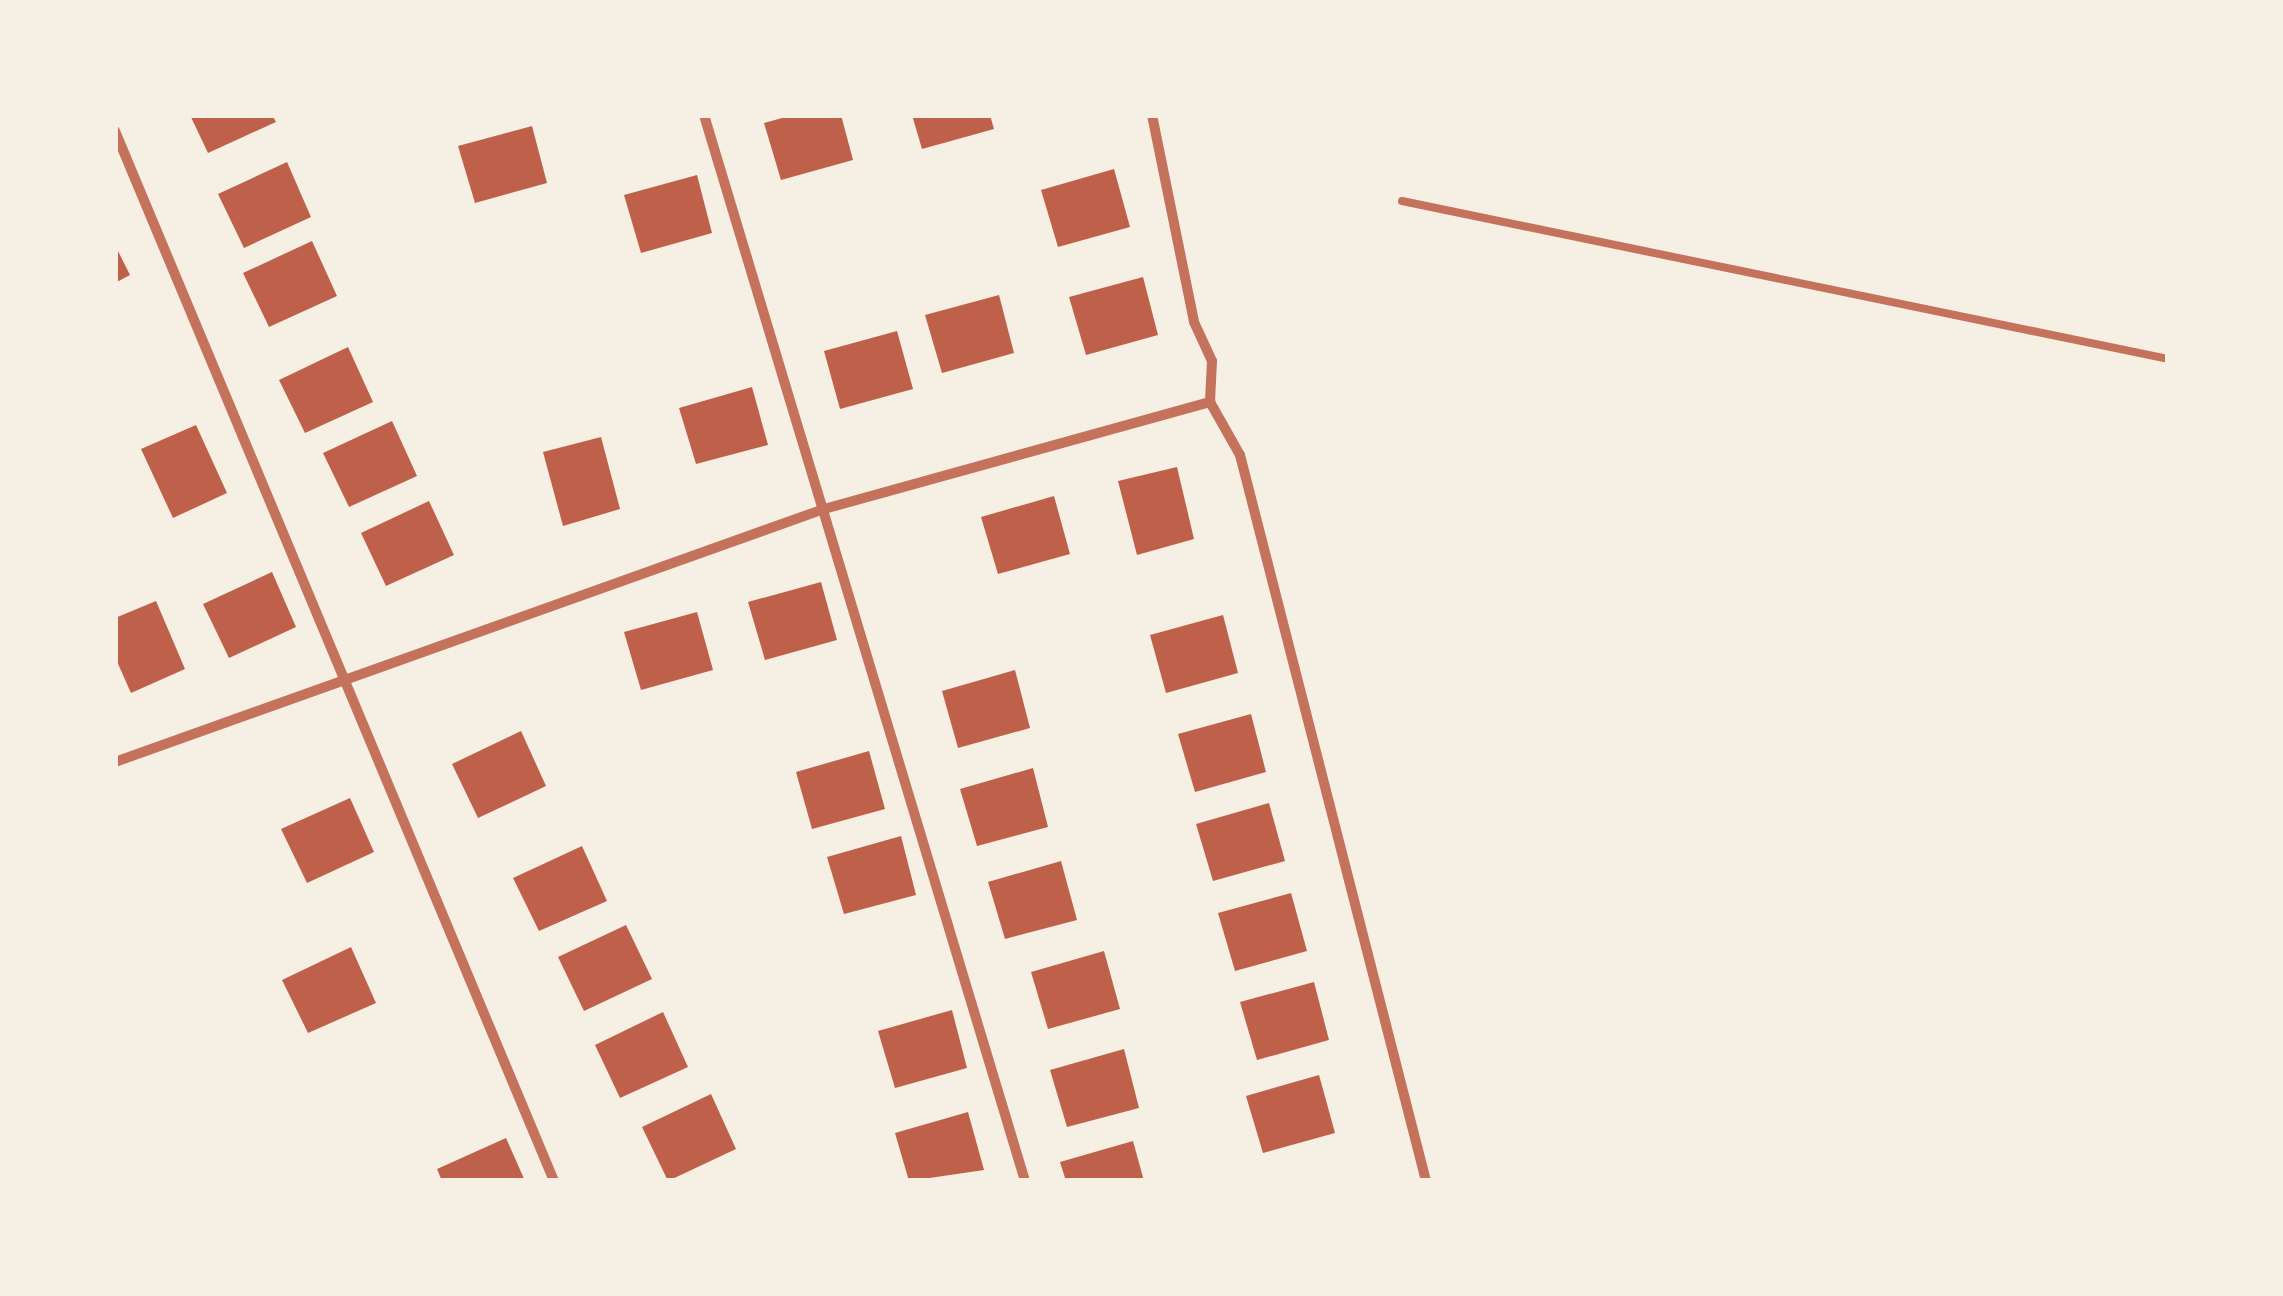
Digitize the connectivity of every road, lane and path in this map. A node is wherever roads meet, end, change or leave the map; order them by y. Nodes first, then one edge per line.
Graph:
1 (704, 115) edge
2 (1152, 115) edge
3 (115, 131) edge
4 (1402, 201) dead end
5 (2168, 359) edge
6 (1210, 402) junction
7 (824, 510) junction
8 (344, 678) junction
9 (115, 762) edge
10 (554, 1181) edge
11 (1025, 1181) edge
12 (1426, 1181) edge

1 - 7 street
2 - 6 street
3 - 8 street
4 - 5 lane
6 - 7 street
6 - 12 street
7 - 8 street
7 - 11 street
8 - 9 street
8 - 10 street

